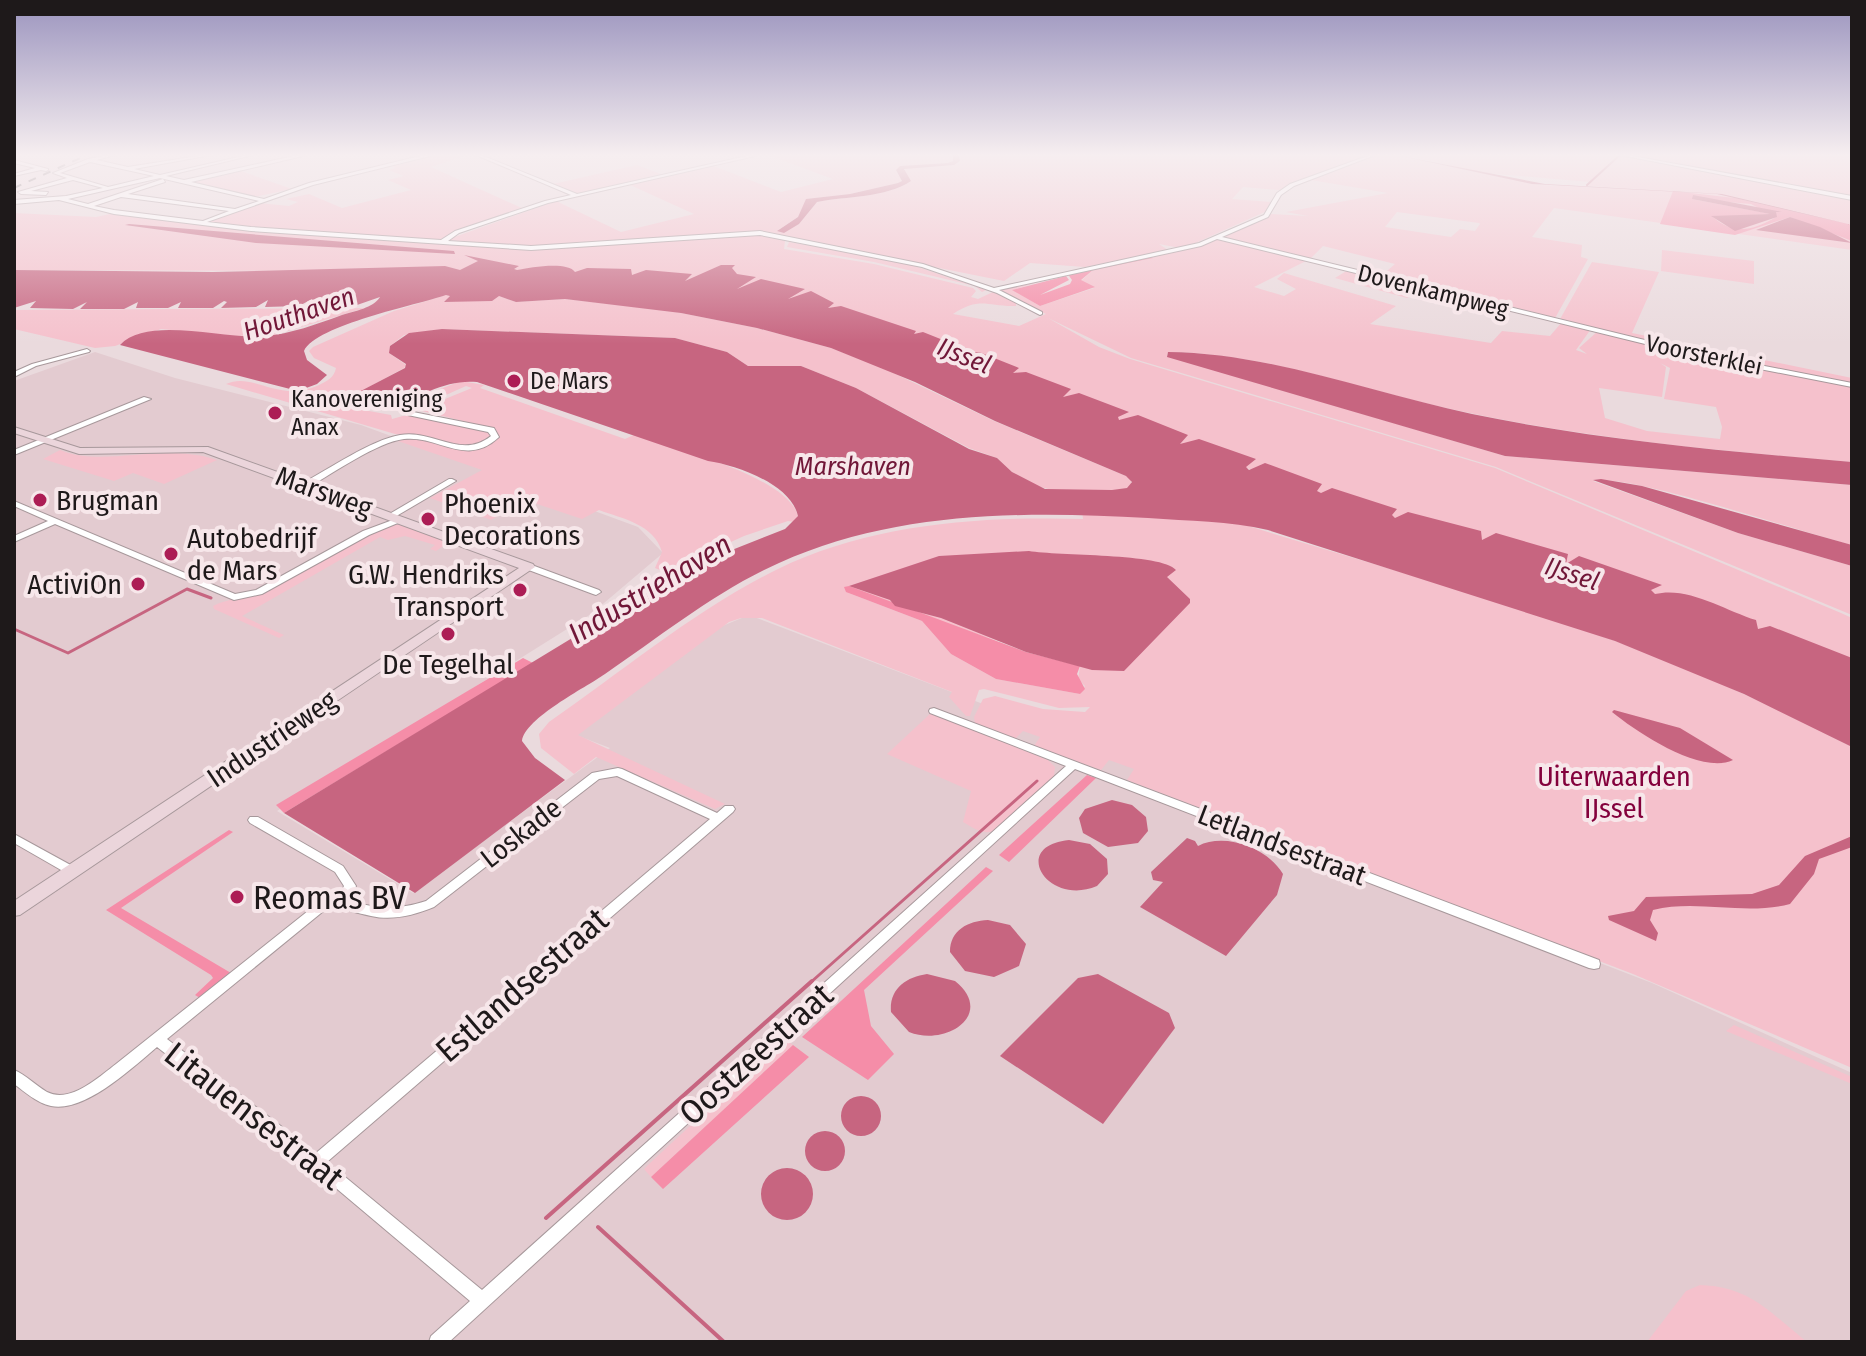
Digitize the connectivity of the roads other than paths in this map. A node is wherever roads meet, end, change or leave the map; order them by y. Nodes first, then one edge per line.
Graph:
1 (174, 218) edge
2 (213, 218) edge
3 (502, 218) edge
4 (1261, 218) edge
5 (203, 222) junction
6 (1216, 237) junction
7 (442, 242) junction
8 (923, 266) junction
9 (1039, 280) junction
10 (994, 290) junction
11 (1040, 313) dead end
12 (1556, 321) joint
13 (87, 351) dead end
14 (14, 375) edge
15 (1852, 385) edge
16 (147, 399) dead end
17 (406, 412) dead end
18 (14, 430) edge
19 (43, 441) junction
20 (14, 453) edge
21 (452, 481) dead end
22 (306, 485) junction
23 (14, 503) edge
24 (396, 518) junction
25 (54, 521) junction
26 (14, 539) edge
27 (529, 567) junction
28 (596, 592) dead end
29 (934, 711) dead end
30 (1073, 765) junction
31 (724, 813) joint
32 (254, 820) dead end
33 (14, 838) edge
34 (72, 871) junction
35 (343, 903) junction
36 (14, 910) edge
37 (1594, 964) dead end
38 (157, 1039) junction
39 (14, 1076) edge
40 (316, 1162) junction
41 (482, 1300) junction
42 (437, 1342) edge

1 - 5 street
2 - 5 street
3 - 7 street
4 - 6 street
5 - 7 street
6 - 9 street
6 - 12 street, Dovenkampweg
7 - 8 street
8 - 9 street
8 - 10 street
9 - 10 street
10 - 11 street
12 - 15 street, Voorsterklei
13 - 14 street
16 - 19 street
17 - 22 street
18 - 19 street, Marsweg
19 - 20 street
19 - 22 street, Marsweg
21 - 24 street
22 - 24 street, Marsweg
23 - 25 street
24 - 25 street
24 - 27 street, Marsweg
25 - 26 street
27 - 28 street, Marsweg
27 - 34 street, Industrieweg
29 - 30 street, Letlandsestraat
30 - 37 street, Letlandsestraat
30 - 41 street, Oostzeestraat
31 - 35 street, Loskade
31 - 40 street, Estlandsestraat
32 - 35 street
33 - 34 street
34 - 36 street, Industrieweg
35 - 38 street, Loskade
38 - 39 street, Litauensestraat
38 - 40 street, Litauensestraat
40 - 41 street, Litauensestraat
41 - 42 street, Oostzeestraat

